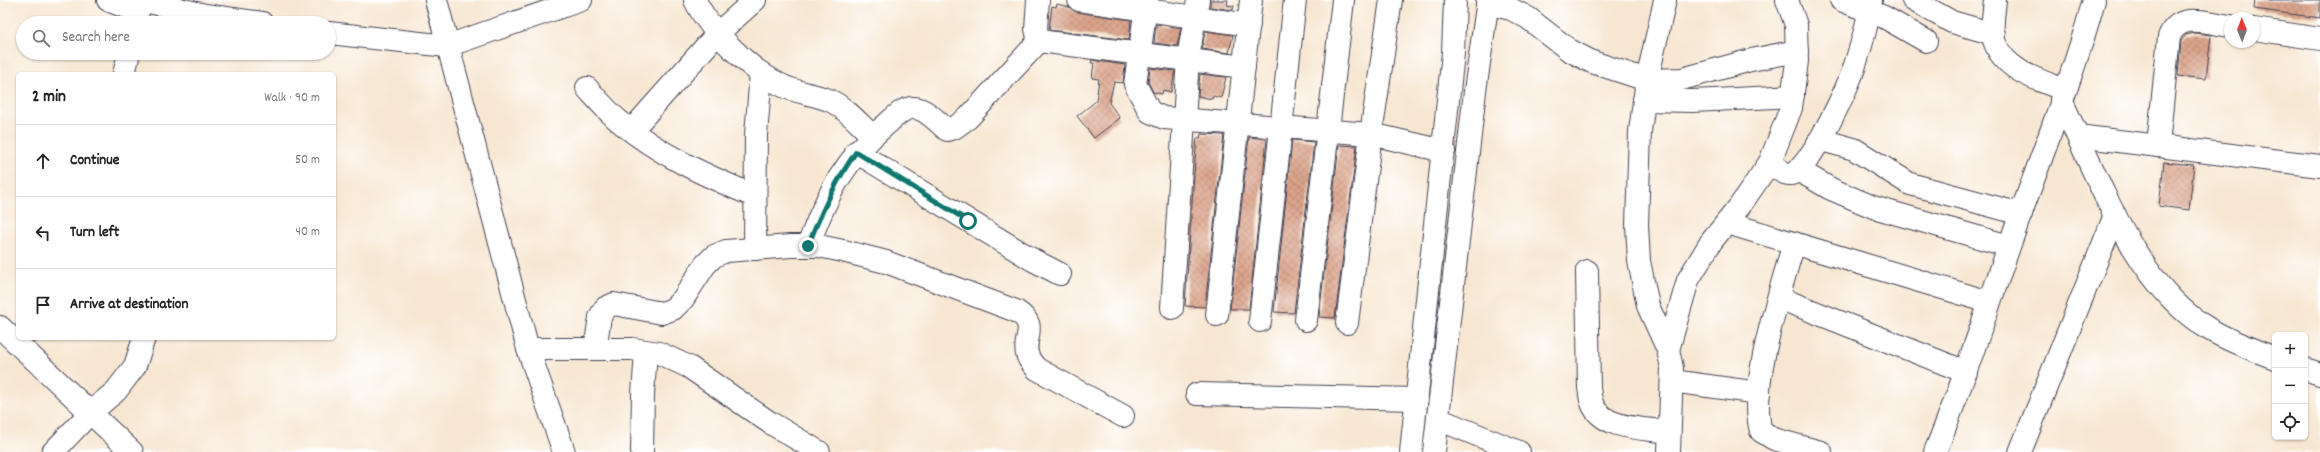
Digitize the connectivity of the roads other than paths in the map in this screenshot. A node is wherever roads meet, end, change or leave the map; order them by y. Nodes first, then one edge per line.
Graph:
1 (108, 0) edge
2 (436, 0) edge
3 (581, 0) edge
4 (695, 0) edge
5 (755, 0) edge
6 (1038, 0) edge
7 (1078, 0) edge
8 (1251, 0) edge
9 (1295, 0) edge
10 (1343, 0) edge
11 (1391, 0) edge
12 (1455, 0) edge
13 (1665, 0) edge
14 (1787, 0) edge
15 (1841, 0) edge
16 (1912, 0) edge
17 (1995, 0) edge
18 (2094, 0) edge
19 (1488, 2) edge
20 (1146, 5) edge
21 (1870, 5) edge
22 (139, 9) edge
23 (1196, 9) edge
24 (212, 16) edge
25 (1249, 25) junction
26 (2224, 25) edge
27 (2260, 31) edge
28 (336, 34) edge
29 (717, 34) junction
30 (1994, 34) junction
31 (2320, 39) edge
32 (1039, 41) junction
33 (1926, 41) dead end
34 (447, 46) junction
35 (1797, 51) junction
36 (1138, 52) junction
37 (1188, 58) junction
38 (127, 60) edge
39 (1244, 67) junction
40 (124, 72) edge
41 (761, 73) junction
42 (587, 88) dead end
43 (1646, 90) junction
44 (2063, 95) junction
45 (1793, 96) junction
46 (1185, 120) junction
47 (1237, 125) junction
48 (1280, 128) junction
49 (1327, 129) junction
50 (632, 130) junction
51 (1371, 134) junction
52 (873, 136) junction
53 (2078, 136) junction
54 (1821, 140) junction
55 (2158, 145) junction
56 (856, 152) junction
57 (1444, 152) junction
58 (1770, 162) junction
59 (2320, 166) edge
60 (1798, 170) junction
61 (754, 196) junction
62 (2021, 214) junction
63 (2115, 215) junction
64 (1727, 222) junction
65 (1794, 242) junction
66 (808, 246) junction
67 (2009, 246) junction
68 (755, 249) junction
69 (1588, 271) dead end
70 (1060, 274) dead end
71 (1779, 298) junction
72 (1989, 302) junction
73 (1172, 308) dead end
74 (1217, 315) dead end
75 (1306, 320) dead end
76 (1260, 321) dead end
77 (1347, 323) dead end
78 (0, 327) edge
79 (143, 340) edge
80 (528, 348) junction
81 (596, 349) junction
82 (1668, 350) junction
83 (646, 352) junction
84 (2272, 357) edge
85 (2308, 370) edge
86 (1966, 372) junction
87 (2320, 374) edge
88 (1672, 381) junction
89 (1759, 393) junction
90 (1197, 394) dead end
91 (1417, 399) junction
92 (90, 412) junction
93 (1123, 416) dead end
94 (1438, 419) junction
95 (1669, 442) edge
96 (1788, 447) edge
97 (53, 452) edge
98 (132, 452) edge
99 (564, 452) edge
100 (642, 452) edge
101 (819, 452) edge
102 (1411, 452) edge
103 (1434, 452) edge
104 (1519, 452) edge
105 (1821, 452) edge
106 (1935, 452) edge
107 (2020, 452) edge

1 - 22 street
2 - 34 street
3 - 34 street
4 - 29 street
5 - 29 street
6 - 32 street
7 - 20 street
8 - 25 street
9 - 48 street
10 - 49 street
11 - 51 street
12 - 57 street
13 - 43 street
14 - 35 street
15 - 21 street
16 - 30 street
17 - 30 street
18 - 44 street
19 - 43 street
19 - 94 street
20 - 23 street
20 - 36 street
21 - 33 street
21 - 54 street
22 - 24 street
23 - 25 street
23 - 37 street
25 - 39 street
26 - 55 street
27 - 31 street
28 - 34 street
29 - 41 street
29 - 50 street
30 - 44 street
32 - 36 street
32 - 52 street
34 - 80 street
35 - 43 street
35 - 45 street
36 - 37 street
36 - 46 street
37 - 39 street
37 - 46 street
38 - 40 street
39 - 47 street
41 - 52 street
41 - 61 street
42 - 50 street
43 - 45 street
43 - 82 street
44 - 53 street
44 - 62 street
45 - 58 street
46 - 47 street
46 - 73 street
47 - 48 street
47 - 74 street
48 - 49 street
48 - 76 street
49 - 51 street
49 - 75 street
50 - 61 street
51 - 57 street
51 - 77 street
52 - 56 street
53 - 55 street
53 - 63 street
54 - 60 street
54 - 62 street
55 - 59 street
56 - 66 street
56 - 70 street
57 - 91 street
58 - 60 street
58 - 64 street
60 - 67 street
61 - 68 street
62 - 67 street
63 - 84 street
63 - 107 street
64 - 65 street
64 - 82 street
65 - 71 street
65 - 72 street
66 - 68 street
66 - 93 street
67 - 72 street
68 - 81 street
69 - 95 street
71 - 86 street
71 - 89 street
72 - 86 street
78 - 92 street
79 - 92 street
80 - 81 street
80 - 99 street
81 - 83 street
82 - 88 street
83 - 100 street
83 - 101 street
85 - 87 street
86 - 106 street
88 - 89 street
88 - 95 street
89 - 96 street
90 - 91 street
91 - 102 street
92 - 97 street
92 - 98 street
94 - 103 street
94 - 104 street
96 - 105 street

